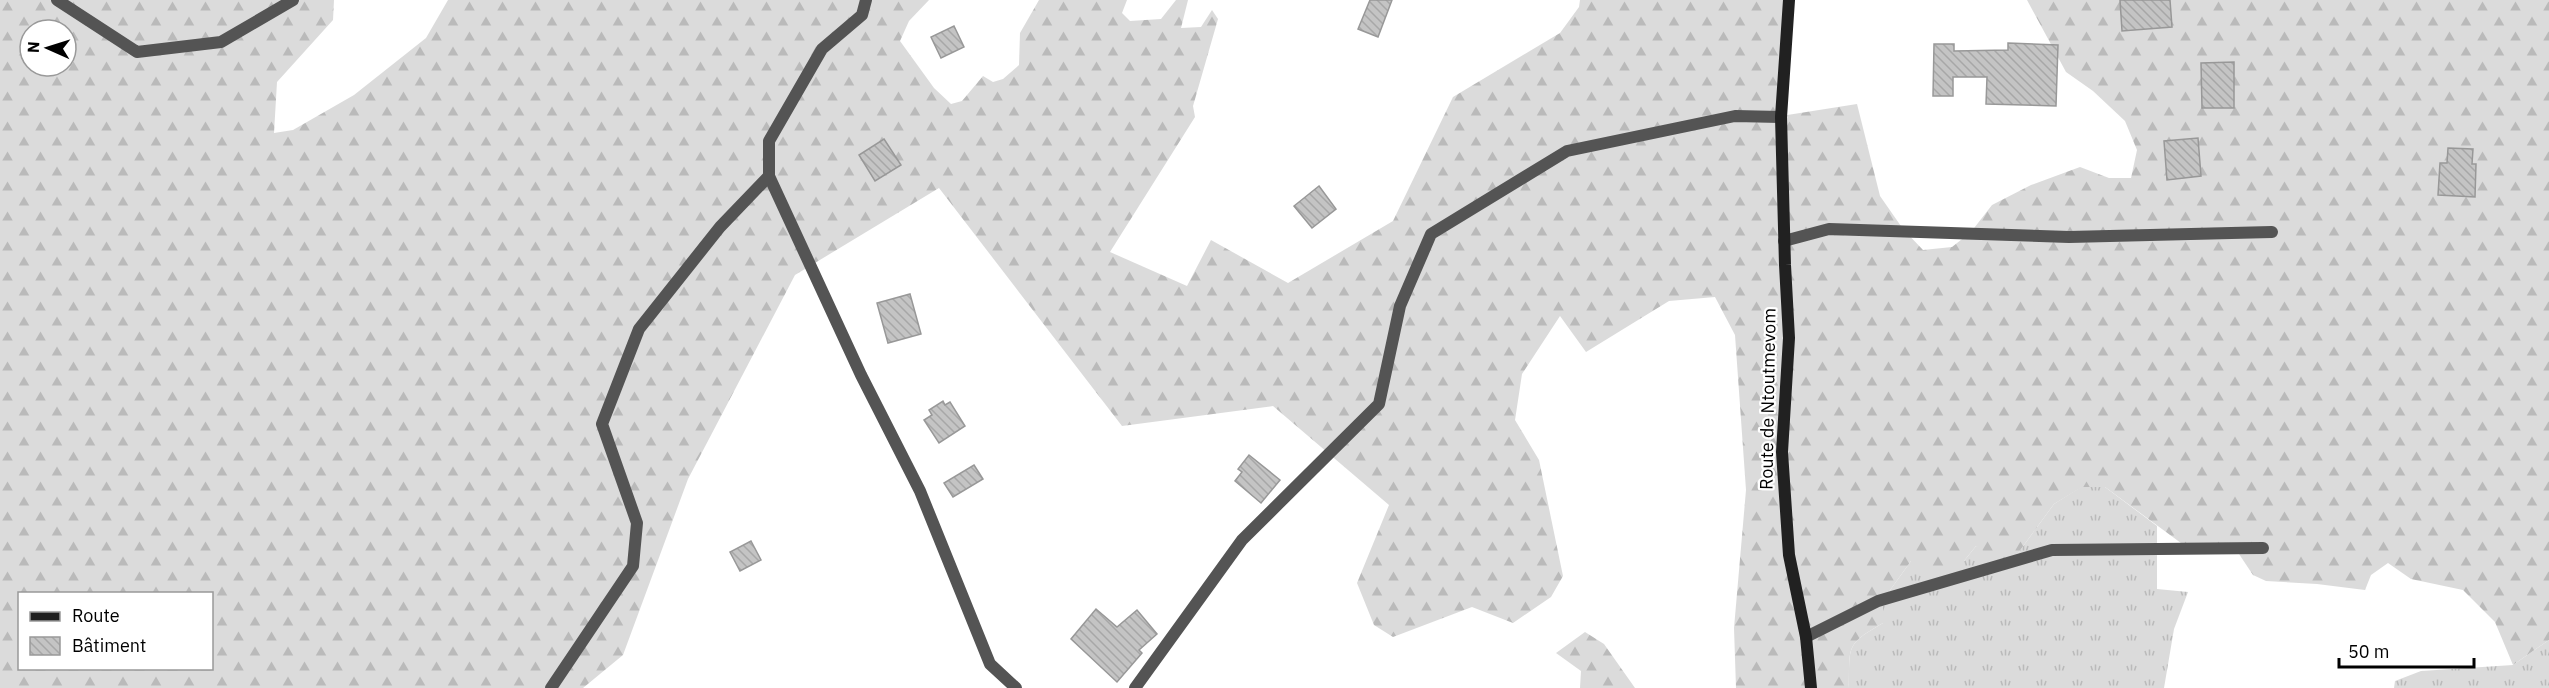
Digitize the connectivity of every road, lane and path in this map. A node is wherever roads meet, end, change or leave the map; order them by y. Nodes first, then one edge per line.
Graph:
1 (57, 0) edge
2 (293, 0) edge
3 (866, 0) edge
4 (1789, 0) edge
5 (1781, 117) junction
6 (769, 176) junction
7 (2272, 232) dead end
8 (1784, 241) junction
9 (2263, 548) dead end
10 (1806, 638) junction
11 (551, 688) edge
12 (1016, 688) edge
13 (1135, 688) edge
14 (1811, 688) edge

1 - 2 street
3 - 6 street
4 - 5 street, Route de Ntoutmevom
5 - 8 street, Route de Ntoutmevom
5 - 13 street
6 - 11 street
6 - 12 street
7 - 8 street
8 - 10 street, Route de Ntoutmevom
9 - 10 street
10 - 14 street, Route de Ntoutmevom

